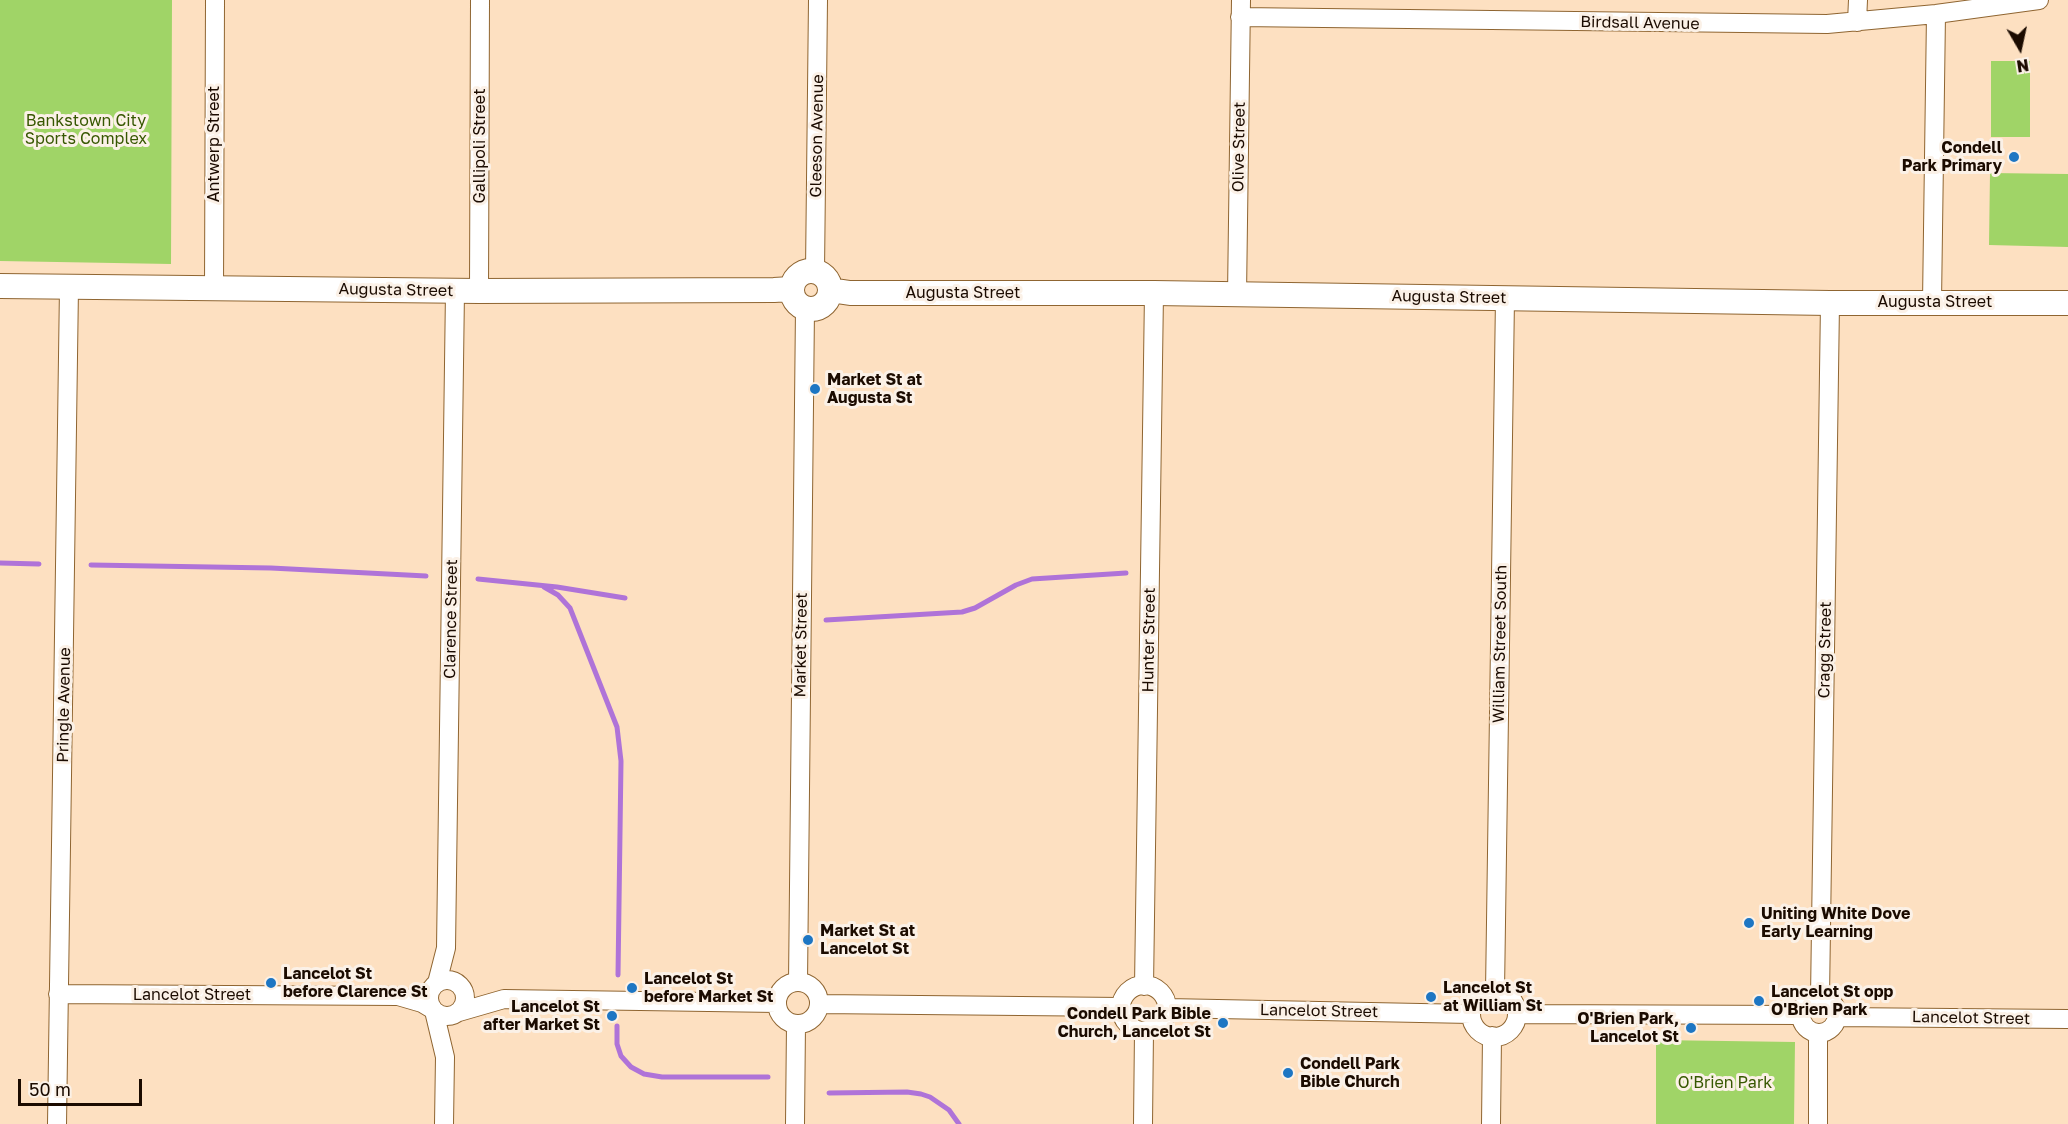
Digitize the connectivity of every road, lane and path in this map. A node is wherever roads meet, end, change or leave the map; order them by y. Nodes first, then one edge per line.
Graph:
1 (215, 0) edge
2 (480, 0) edge
3 (818, 0) edge
4 (1858, 0) edge
5 (2039, 0) edge
6 (1240, 8) edge
7 (1936, 14) junction
8 (1857, 22) junction
9 (822, 281) junction
10 (0, 286) edge
11 (69, 287) junction
12 (214, 289) junction
13 (455, 291) junction
14 (479, 291) junction
15 (1154, 294) junction
16 (1237, 294) junction
17 (798, 298) junction
18 (1505, 298) junction
19 (1932, 302) junction
20 (1830, 303) junction
21 (2068, 303) edge
22 (446, 948) junction
23 (798, 982) junction
24 (436, 984) junction
25 (460, 985) junction
26 (1144, 986) junction
27 (1495, 991) junction
28 (58, 994) junction
29 (398, 996) junction
30 (1820, 997) junction
31 (504, 999) junction
32 (777, 1003) junction
33 (819, 1004) junction
34 (1121, 1008) junction
35 (1167, 1008) junction
36 (433, 1010) junction
37 (458, 1013) junction
38 (1471, 1014) junction
39 (1517, 1014) junction
40 (1801, 1015) junction
41 (1837, 1017) junction
42 (2068, 1019) edge
43 (796, 1024) junction
44 (1144, 1031) junction
45 (1818, 1033) junction
46 (1492, 1036) junction
47 (445, 1058) junction
48 (57, 1124) edge
49 (444, 1124) edge
50 (795, 1124) edge
51 (1143, 1124) edge
52 (1491, 1124) edge
53 (1818, 1124) edge

1 - 12 street, Antwerp Street
2 - 14 street, Gallipoli Street
3 - 9 street, Gleeson Avenue
4 - 8 street
5 - 7 street, Birdsall Avenue
6 - 8 street, Birdsall Avenue
6 - 16 street, Olive Street
7 - 8 street, Birdsall Avenue
7 - 19 street
9 - 15 street, Augusta Street
9 - 17 street
9 - 17 street
10 - 11 street, Augusta Street
11 - 12 street, Augusta Street
11 - 28 street, Pringle Avenue
12 - 13 street, Augusta Street
13 - 14 street, Augusta Street
13 - 22 street, Clarence Street
14 - 17 street, Augusta Street
15 - 16 street, Augusta Street
15 - 26 street, Hunter Street
16 - 18 street, Augusta Street
17 - 23 street, Market Street
18 - 20 street, Augusta Street
18 - 27 street, William Street South
19 - 20 street, Augusta Street
19 - 21 street, Augusta Street
20 - 30 street, Cragg Street
22 - 24 street, Clarence Street
22 - 25 street, Clarence Street
23 - 32 street
23 - 33 street
24 - 25 street
24 - 29 street, Lancelot Street
24 - 36 street
25 - 31 street
25 - 37 street
26 - 34 street
26 - 35 street
27 - 38 street
27 - 39 street
28 - 29 street, Lancelot Street
28 - 48 street, Pringle Avenue
29 - 36 street, Lancelot Street
30 - 40 street
30 - 41 street
31 - 32 street
31 - 37 street
32 - 43 street
33 - 34 street
33 - 43 street
34 - 44 street
35 - 38 street, Lancelot Street
35 - 44 street
36 - 37 street
36 - 47 street
37 - 47 street
38 - 46 street
39 - 40 street
39 - 46 street
40 - 45 street
41 - 42 street, Lancelot Street
41 - 45 street
43 - 50 street
44 - 51 street
45 - 53 street
46 - 52 street
47 - 49 street

